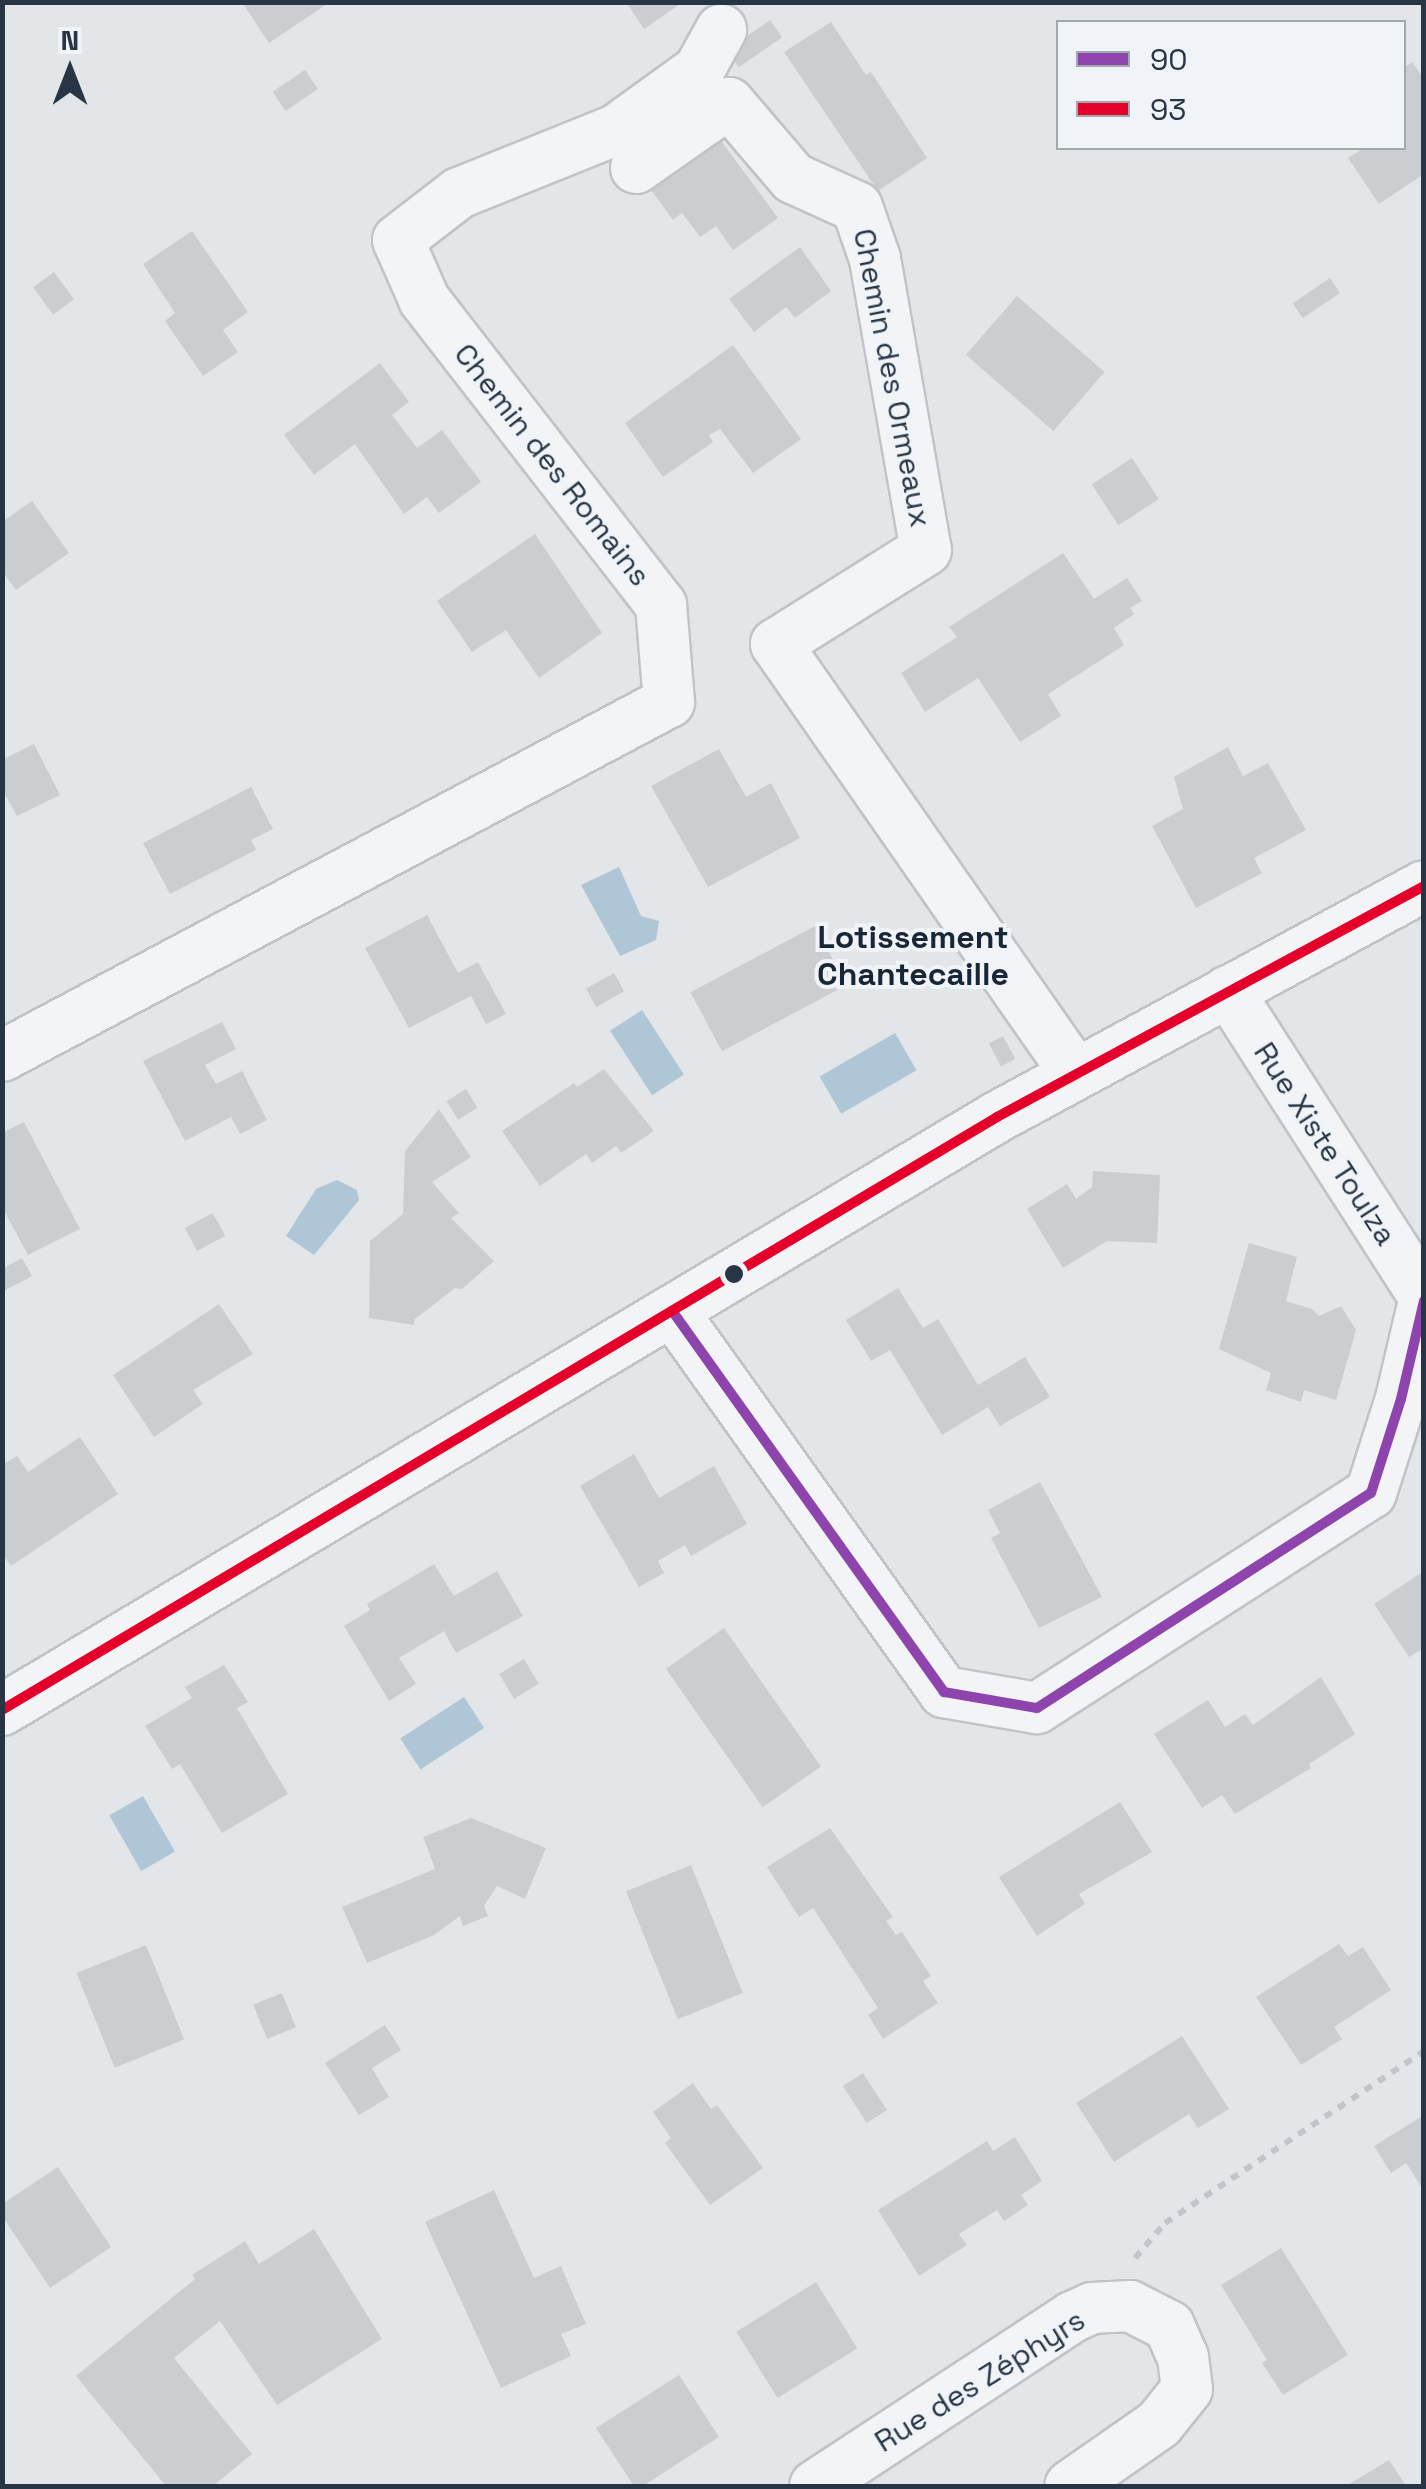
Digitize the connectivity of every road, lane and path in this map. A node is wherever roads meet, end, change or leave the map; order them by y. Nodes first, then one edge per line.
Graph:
1 (721, 30) dead end
2 (636, 168) dead end
3 (1424, 886) edge
4 (1228, 992) junction
5 (2, 1056) edge
6 (1075, 1073) junction
7 (1424, 1299) edge
8 (673, 1312) junction
9 (2, 1710) edge
10 (1424, 2051) edge
11 (1092, 2308) junction
12 (815, 2486) edge
13 (1070, 2486) edge

1 - 5 street, Chemin des Romains
2 - 6 street, Chemin des Ormeaux
3 - 4 street
4 - 6 street
4 - 7 street, Rue Xiste Toulza
6 - 8 street
7 - 8 street, Rue Xiste Toulza
8 - 9 street
10 - 11 path
11 - 12 street, Rue des Zéphyrs
11 - 13 street, Rue des Zéphyrs

